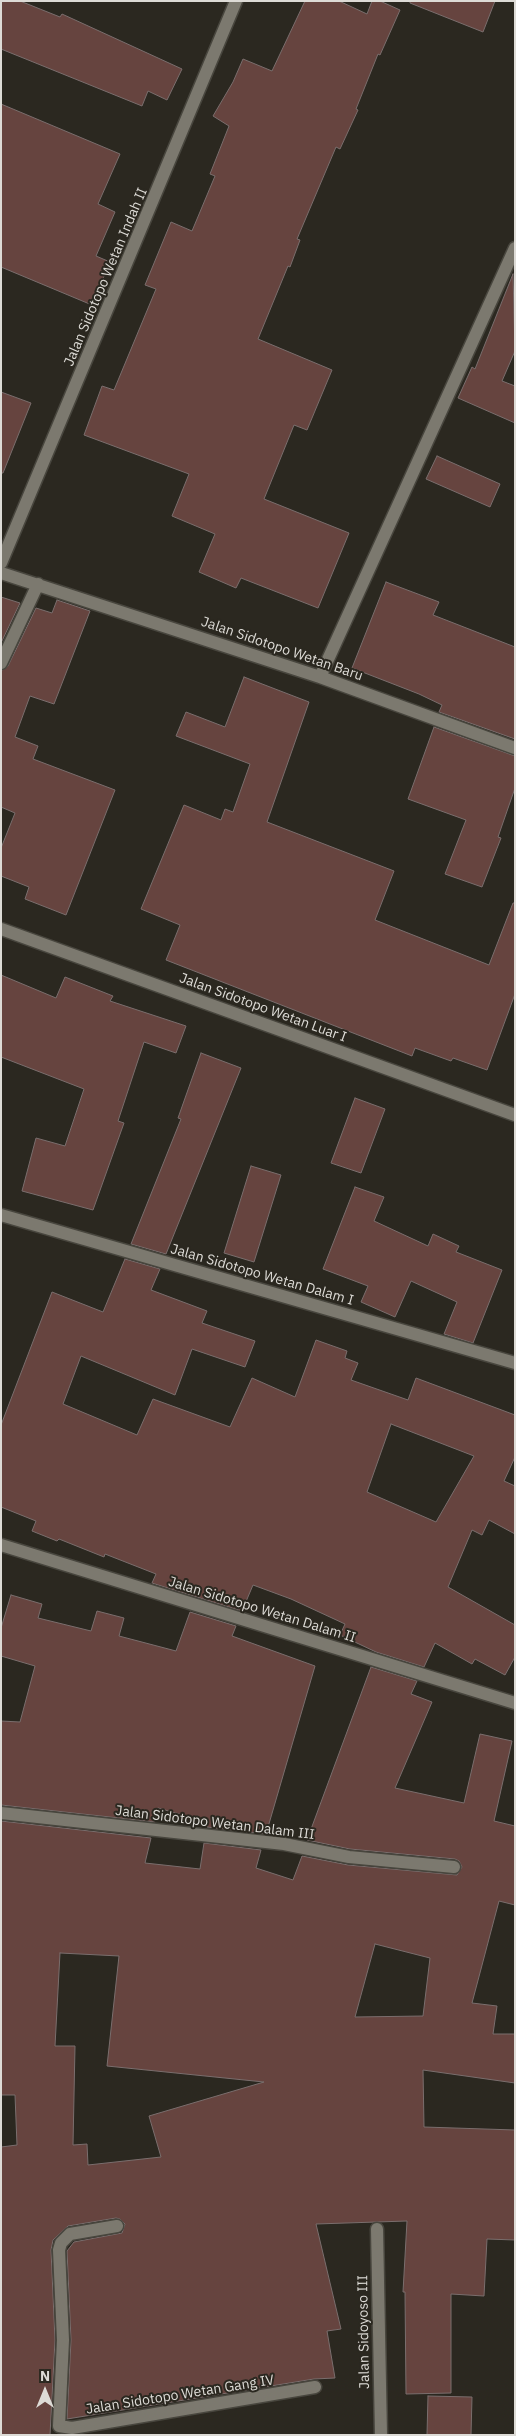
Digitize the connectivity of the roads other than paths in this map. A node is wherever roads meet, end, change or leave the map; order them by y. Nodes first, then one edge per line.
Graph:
1 (236, 1) edge
2 (515, 248) edge
3 (1, 563) edge
4 (1, 573) edge
5 (38, 584) junction
6 (1, 663) edge
7 (320, 677) junction
8 (515, 748) edge
9 (1, 929) edge
10 (515, 1115) edge
11 (1, 1215) edge
12 (515, 1363) edge
13 (1, 1546) edge
14 (515, 1703) edge
15 (1, 1813) edge
16 (454, 1867) dead end
17 (117, 2226) dead end
18 (377, 2229) dead end
19 (314, 2387) dead end
20 (58, 2430) edge
21 (381, 2435) edge

1 - 3 street, Jalan Sidotopo Wetan Indah II
2 - 7 street
4 - 5 street, Jalan Sidotopo Wetan Baru
5 - 6 street
5 - 7 street, Jalan Sidotopo Wetan Baru
7 - 8 street, Jalan Sidotopo Wetan Baru
9 - 10 street, Jalan Sidotopo Wetan Luar I
11 - 12 street, Jalan Sidotopo Wetan Dalam I
13 - 14 street, Jalan Sidotopo Wetan Dalam II
15 - 16 street, Jalan Sidotopo Wetan Dalam III
17 - 20 street, Jalan Sidotopo Wetan Gang IV
18 - 21 street, Jalan Sidoyoso III
19 - 20 street, Jalan Sidotopo Wetan Gang IV

